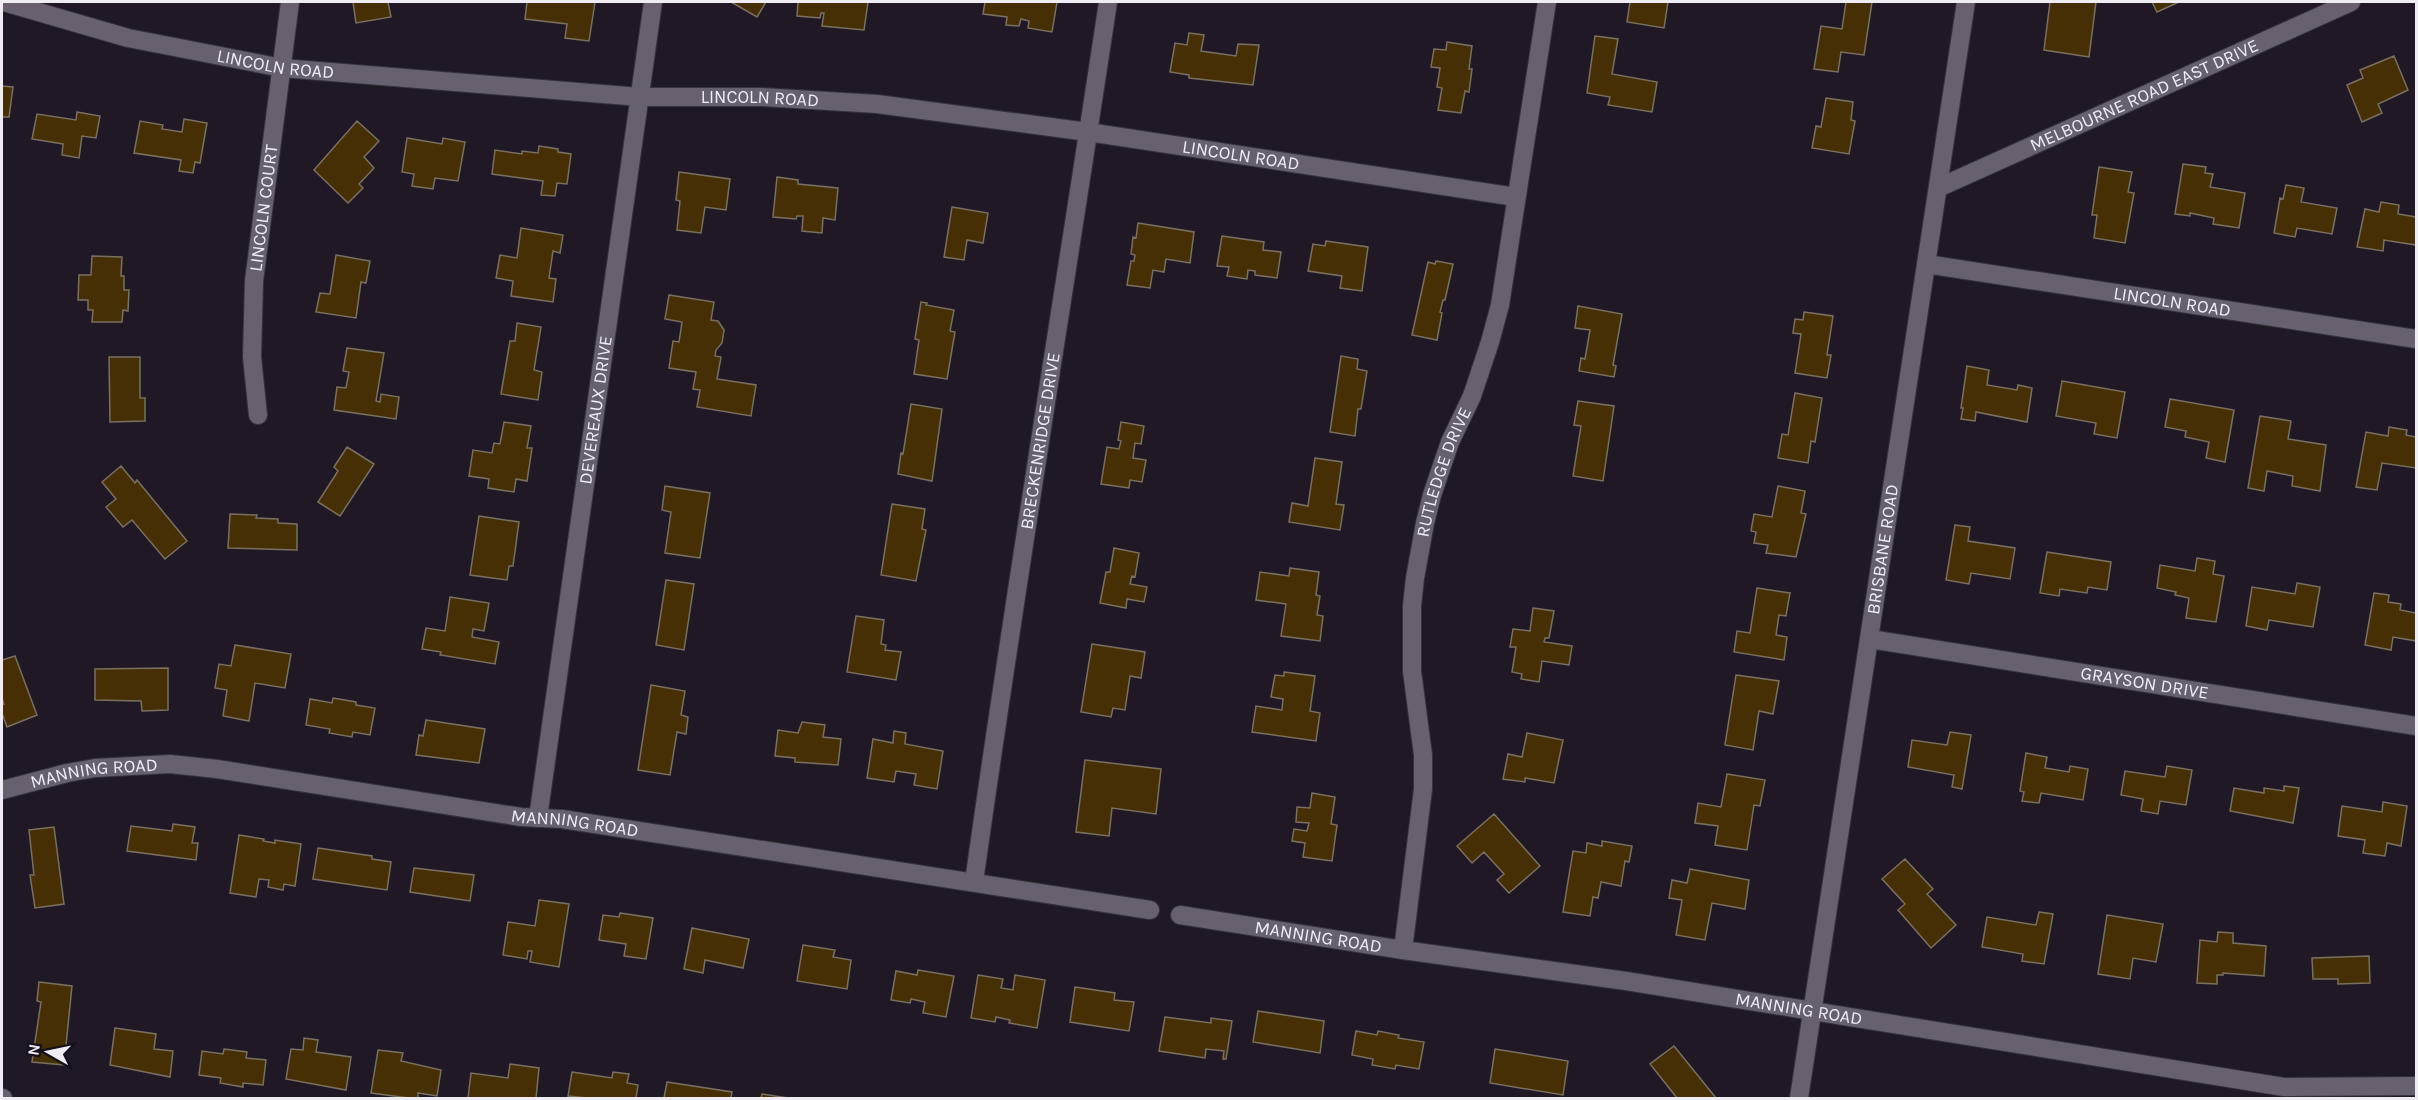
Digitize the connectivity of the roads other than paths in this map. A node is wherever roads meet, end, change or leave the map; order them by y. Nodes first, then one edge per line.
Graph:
1 (4, 2) edge
2 (290, 2) edge
3 (653, 2) edge
4 (1108, 2) edge
5 (1547, 2) edge
6 (1966, 2) edge
7 (2351, 2) edge
8 (282, 68) junction
9 (640, 97) junction
10 (1088, 132) junction
11 (1938, 188) junction
12 (1516, 197) junction
13 (1926, 264) junction
14 (2416, 339) edge
15 (258, 415) dead end
16 (1870, 639) junction
17 (2416, 726) edge
18 (2, 790) edge
19 (538, 818) junction
20 (974, 882) junction
21 (1150, 910) dead end
22 (1180, 915) dead end
23 (1402, 950) junction
24 (1812, 1012) junction
25 (2416, 1086) edge
26 (1799, 1098) edge

1 - 8 street, LINCOLN ROAD
2 - 8 street, LINCOLN COURT
3 - 9 street, DEVEREAUX DRIVE
4 - 10 street, BRECKENRIDGE DRIVE
5 - 12 street, RUTLEDGE DRIVE
6 - 11 street, BRISBANE ROAD
7 - 11 street, MELBOURNE ROAD EAST DRIVE
8 - 9 street, LINCOLN ROAD
8 - 15 street, LINCOLN COURT
9 - 10 street, LINCOLN ROAD
9 - 19 street, DEVEREAUX DRIVE
10 - 12 street, LINCOLN ROAD
10 - 20 street, BRECKENRIDGE DRIVE
11 - 13 street, BRISBANE ROAD
12 - 23 street, RUTLEDGE DRIVE
13 - 14 street, LINCOLN ROAD
13 - 16 street, BRISBANE ROAD
16 - 17 street, GRAYSON DRIVE
16 - 24 street, BRISBANE ROAD
18 - 19 street, MANNING ROAD
19 - 20 street, MANNING ROAD
20 - 21 street, MANNING ROAD
22 - 23 street, MANNING ROAD
23 - 24 street, MANNING ROAD
24 - 25 street, MANNING ROAD
24 - 26 street, BRISBANE ROAD

